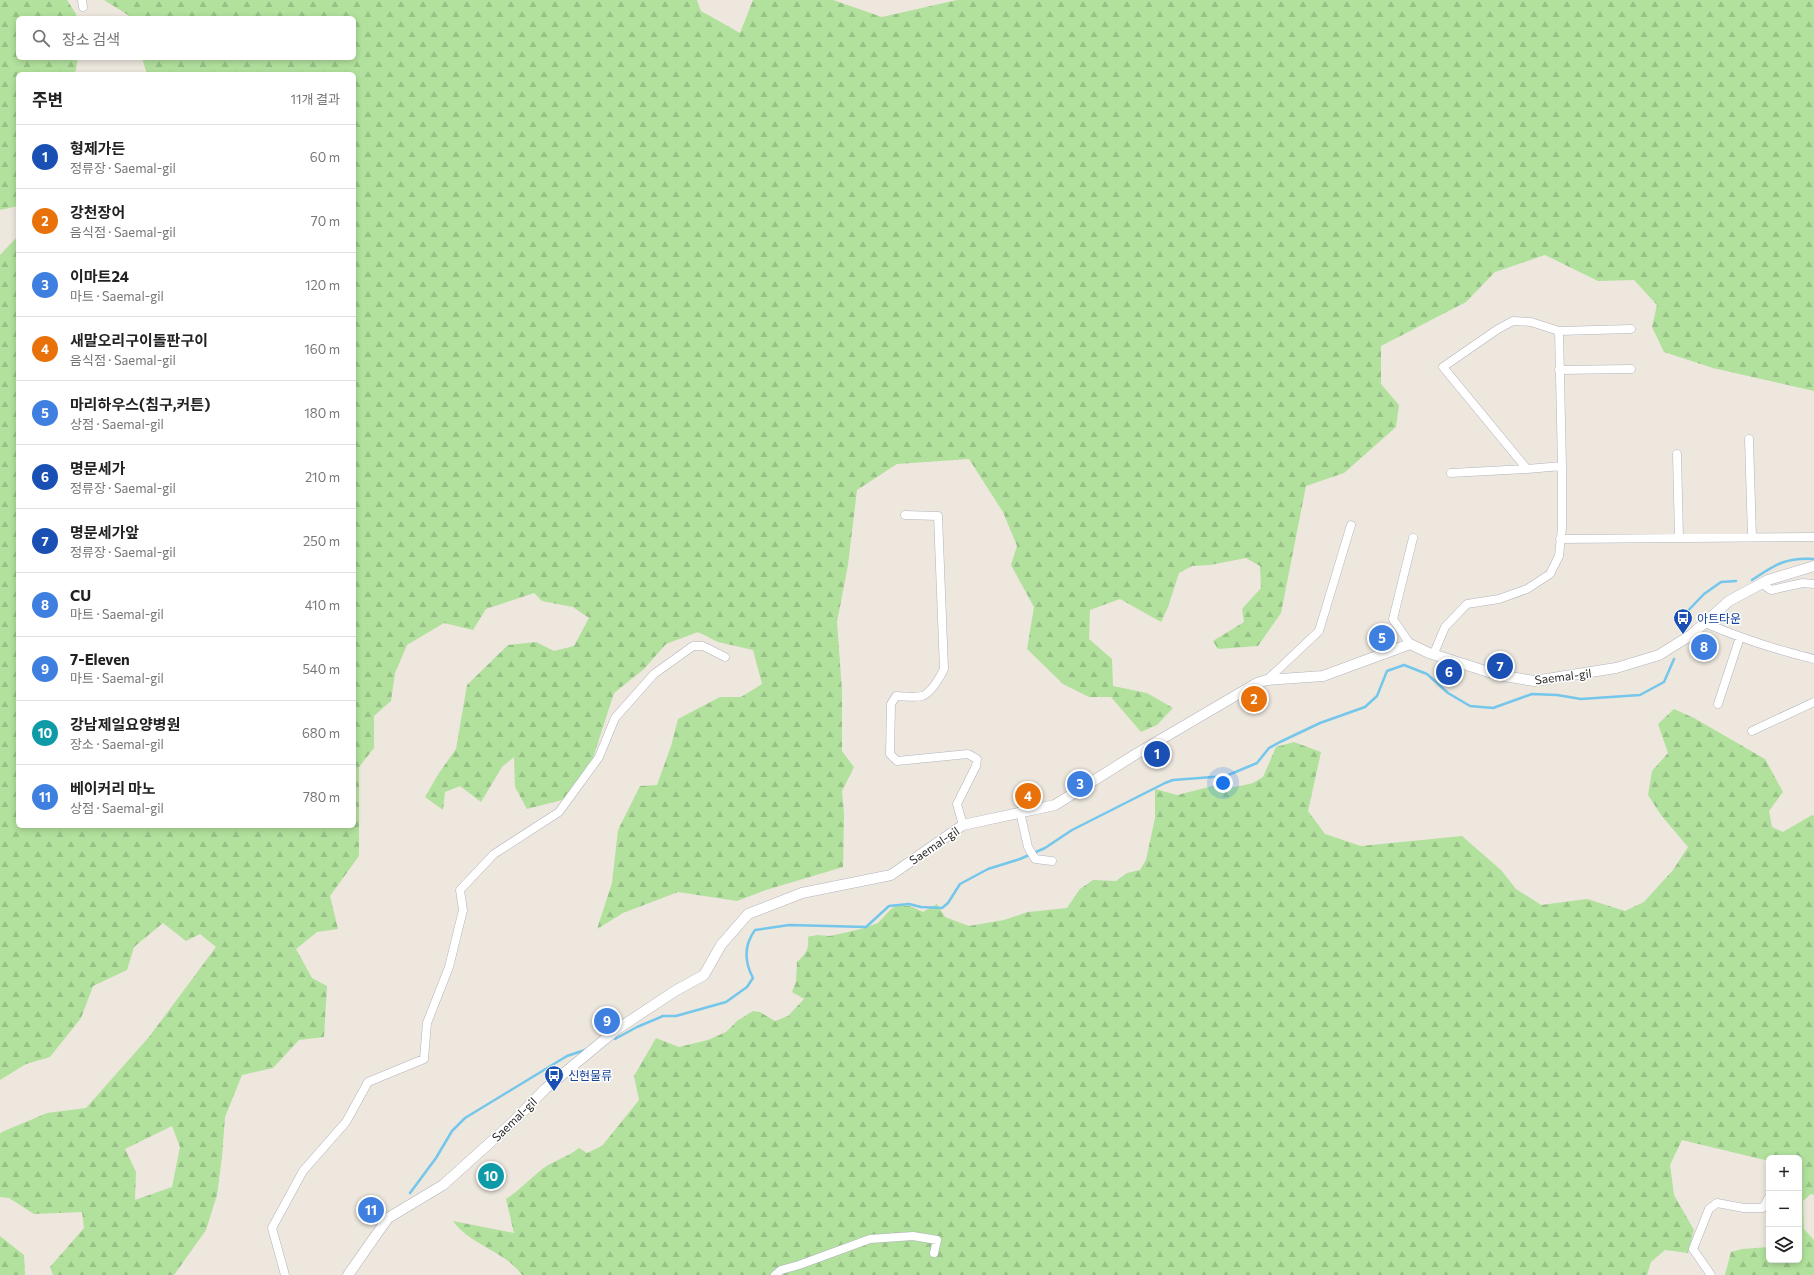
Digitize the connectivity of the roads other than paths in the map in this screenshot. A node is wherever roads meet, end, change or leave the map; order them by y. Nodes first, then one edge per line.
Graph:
1 (1631, 329) dead end
2 (1559, 331) junction
3 (1631, 369) dead end
4 (1559, 370) junction
5 (1749, 439) dead end
6 (1677, 454) dead end
7 (1562, 466) junction
8 (1527, 469) junction
9 (1451, 473) dead end
10 (905, 515) dead end
11 (1351, 525) dead end
12 (1814, 536) edge
13 (1752, 537) junction
14 (1414, 538) dead end
15 (1679, 538) junction
16 (1560, 539) junction
17 (1814, 566) edge
18 (1761, 583) junction
19 (1814, 584) edge
20 (1705, 622) junction
21 (1740, 637) junction
22 (1410, 644) junction
23 (1434, 653) junction
24 (725, 657) dead end
25 (1814, 659) edge
26 (1267, 680) junction
27 (1814, 702) edge
28 (1718, 704) dead end
29 (1752, 731) dead end
30 (1020, 812) junction
31 (963, 825) junction
32 (1052, 861) dead end
33 (1766, 1203) edge
34 (934, 1253) dead end
35 (285, 1275) edge
36 (348, 1275) edge
37 (775, 1275) edge
38 (1711, 1275) edge

1 - 2 street
2 - 4 street
2 - 8 street
3 - 4 street
4 - 7 street
5 - 13 street
6 - 15 street
7 - 8 street
7 - 16 street
8 - 9 street
10 - 31 street
11 - 26 street
12 - 13 street
13 - 15 street
14 - 22 street
15 - 16 street
16 - 23 street
17 - 18 street, Saemal-gil
18 - 19 street
18 - 20 street, Saemal-gil
20 - 21 street
20 - 23 street, Saemal-gil
21 - 25 street
21 - 28 street
22 - 23 street, Saemal-gil
22 - 26 street, Saemal-gil
24 - 35 street
26 - 30 street, Saemal-gil
27 - 29 street
30 - 31 street, Saemal-gil
30 - 32 street
31 - 36 street, Saemal-gil
33 - 38 street
34 - 37 street

